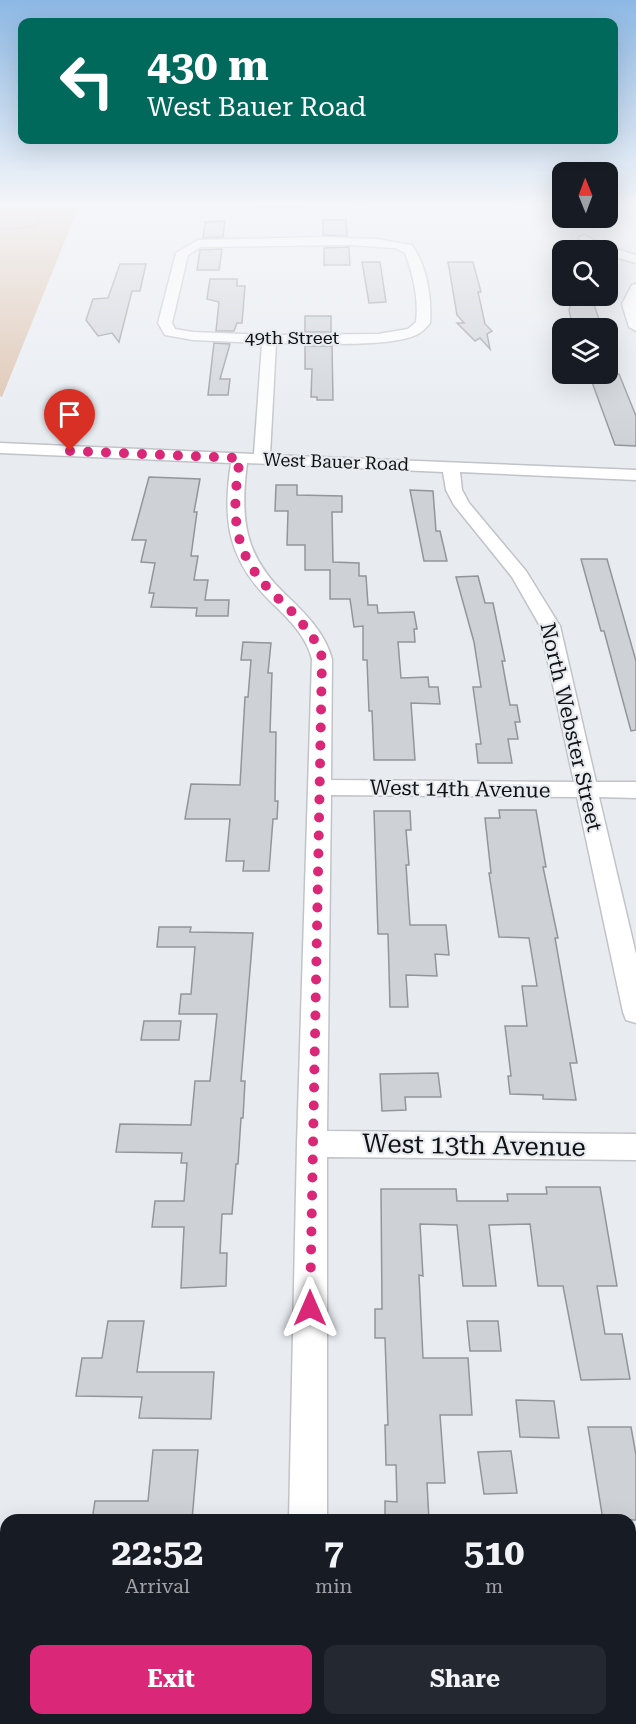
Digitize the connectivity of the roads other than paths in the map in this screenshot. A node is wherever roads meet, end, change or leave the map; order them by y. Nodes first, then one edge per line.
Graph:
1 (174, 283) edge
2 (419, 283) edge
3 (636, 288) edge
4 (636, 327) edge
5 (269, 339) junction
6 (0, 448) edge
7 (251, 459) junction
8 (451, 467) junction
9 (636, 475) edge
10 (320, 787) junction
11 (586, 790) junction
12 (636, 790) edge
13 (636, 1012) edge
14 (312, 1144) junction
15 (636, 1147) edge
16 (308, 1514) edge

1 - 5 street, 49th Street
2 - 5 street, 49th Street
3 - 4 street
5 - 7 street
6 - 7 street, West Bauer Road
7 - 8 street, West Bauer Road
7 - 10 street
8 - 9 street, West Bauer Road
8 - 11 street, North Webster Street
10 - 11 street, West 14th Avenue
10 - 14 street
11 - 12 street, West 14th Avenue
11 - 13 street, North Webster Street
14 - 15 street, West 13th Avenue
14 - 16 street

